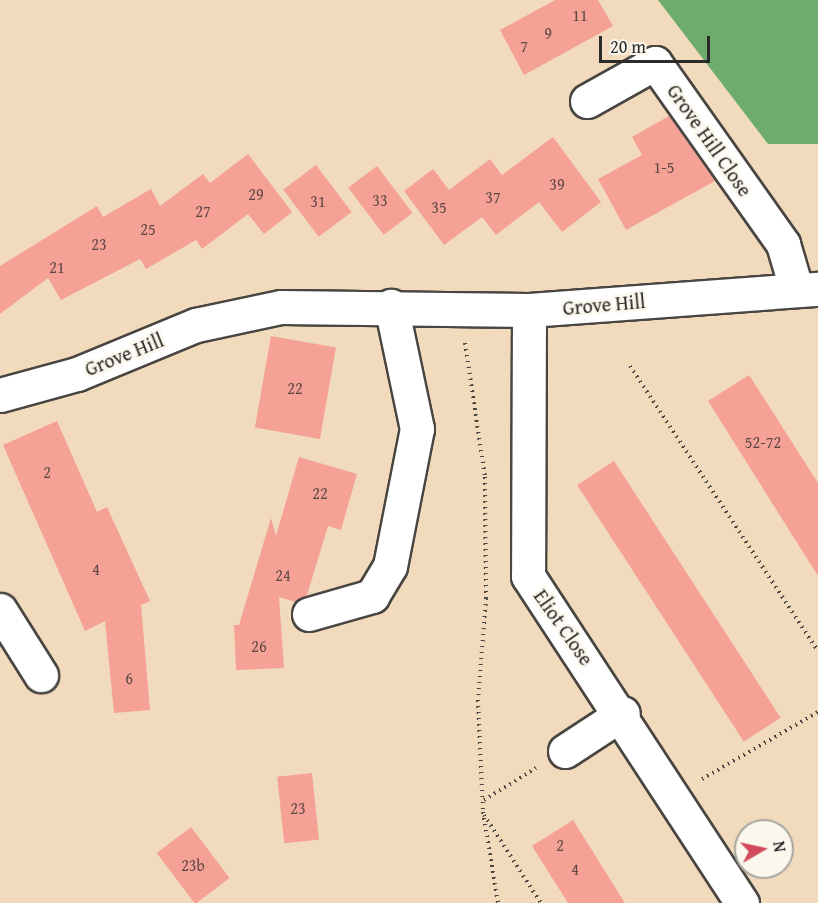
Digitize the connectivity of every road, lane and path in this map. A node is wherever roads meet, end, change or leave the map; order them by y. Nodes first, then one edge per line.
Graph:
1 (587, 102) dead end
2 (807, 289) edge
3 (391, 306) junction
4 (460, 308) junction
5 (529, 310) junction
6 (630, 366) dead end
7 (0, 394) edge
8 (0, 610) edge
9 (309, 614) dead end
10 (818, 651) edge
11 (41, 675) dead end
12 (818, 712) edge
13 (623, 713) junction
14 (565, 751) joint
15 (671, 796) junction
16 (483, 801) junction
17 (483, 812) junction
18 (498, 903) edge
19 (541, 903) edge
20 (742, 903) edge

1 - 2 street, Grove Hill Close
2 - 5 street, Grove Hill
3 - 4 street, Grove Hill
3 - 7 street, Grove Hill
3 - 9 street
4 - 5 street, Grove Hill
4 - 16 path
5 - 13 street, Eliot Close
6 - 10 path
8 - 11 street
12 - 15 path
13 - 14 street
13 - 15 street, Eliot Close
14 - 16 path
15 - 20 street, Eliot Close
16 - 17 path
17 - 18 path
17 - 19 path

